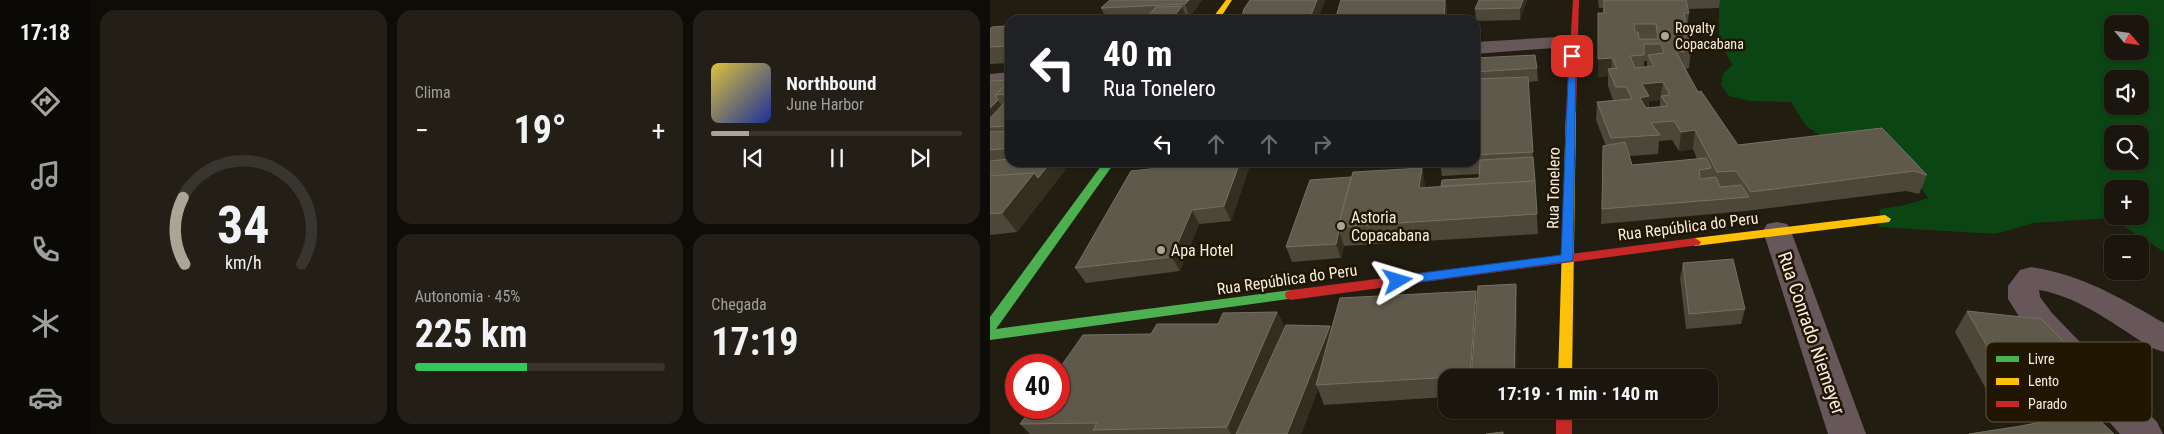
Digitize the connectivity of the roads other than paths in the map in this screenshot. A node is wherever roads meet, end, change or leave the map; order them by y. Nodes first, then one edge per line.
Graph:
1 (1229, 0) edge
2 (1576, 0) edge
3 (1218, 15) edge
4 (1573, 42) junction
5 (1480, 48) edge
6 (1005, 78) edge
7 (990, 80) edge
8 (1106, 167) edge
9 (1885, 219) dead end
10 (1777, 231) junction
11 (1567, 258) junction
12 (990, 327) edge
13 (990, 334) edge
14 (2164, 339) edge
15 (2059, 342) edge
16 (1565, 369) edge
17 (1564, 419) edge
18 (2133, 422) edge
19 (1564, 434) edge
20 (1847, 434) edge
21 (2144, 434) edge

1 - 3 street
2 - 4 street, Rua Tonelero
4 - 5 street
4 - 11 street, Rua Tonelero
6 - 7 street
8 - 12 street
9 - 10 street, Rua República do Peru
10 - 11 street, Rua República do Peru
10 - 20 street, Rua Conrado Niemeyer
11 - 13 street, Rua República do Peru
11 - 16 street, Rua Tonelero
14 - 15 street
17 - 19 street
18 - 21 street

